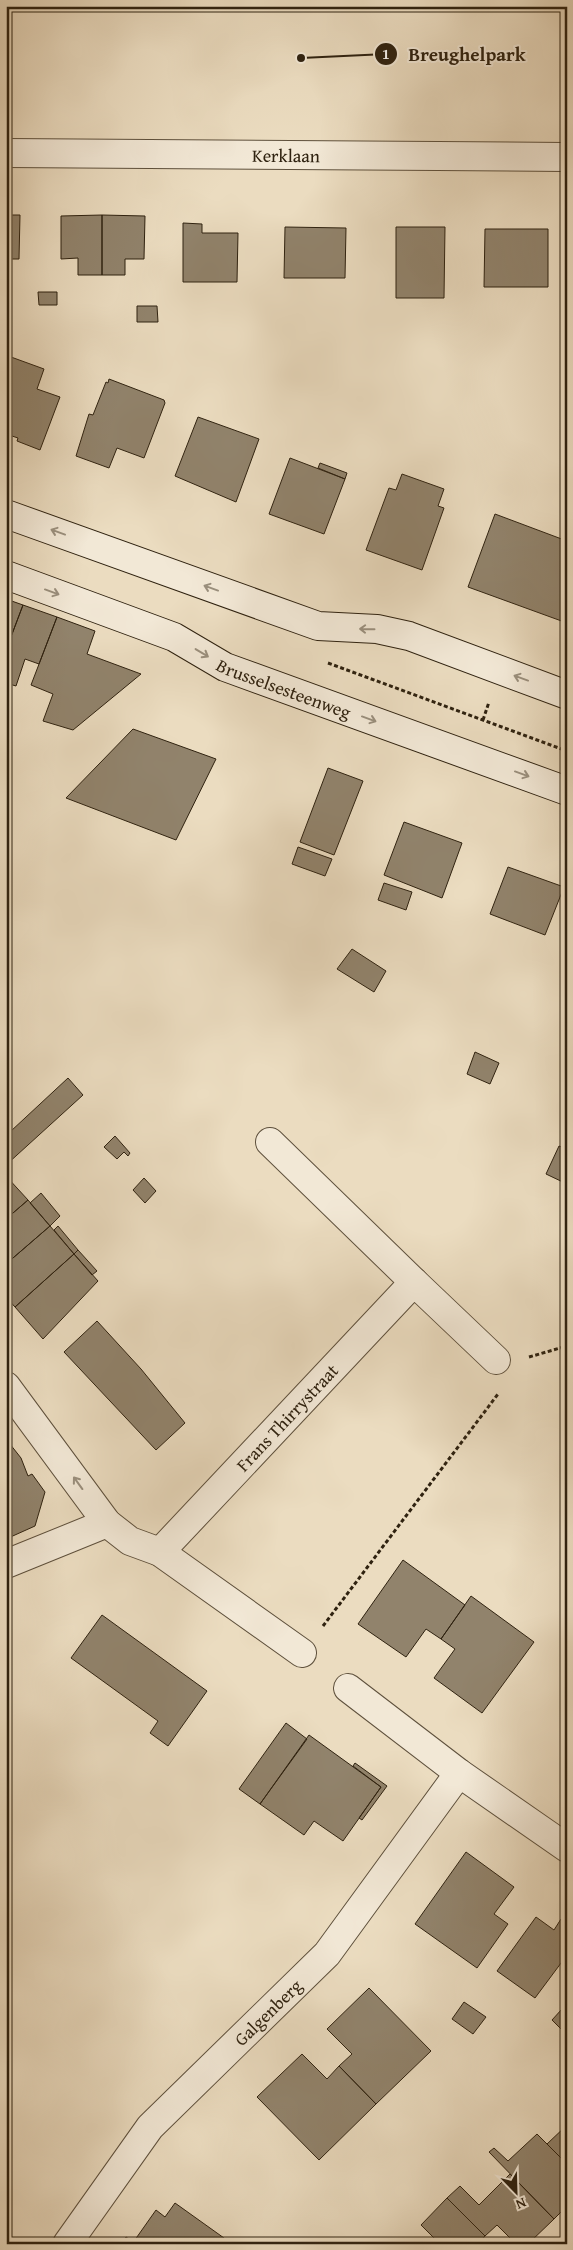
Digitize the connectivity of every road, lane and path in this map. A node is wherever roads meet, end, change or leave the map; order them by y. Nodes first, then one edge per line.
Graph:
1 (6, 153) edge
2 (567, 157) edge
3 (6, 514) edge
4 (6, 575) edge
5 (500, 670) junction
6 (567, 695) edge
7 (480, 727) dead end
8 (567, 791) edge
9 (270, 1142) dead end
10 (414, 1282) junction
11 (567, 1346) edge
12 (525, 1358) dead end
13 (496, 1360) dead end
14 (6, 1386) edge
15 (502, 1389) dead end
16 (107, 1522) junction
17 (160, 1552) junction
18 (6, 1564) edge
19 (302, 1653) joint
20 (348, 1688) dead end
21 (459, 1772) junction
22 (567, 1848) edge
23 (67, 2244) edge

1 - 2 street, Kerklaan
5 -> 3 street
4 -> 8 street, Brusselsesteenweg
6 -> 5 street
5 - 7 path
9 - 10 street
10 - 13 street
10 - 17 street, Frans Thirrystraat
11 - 12 path
16 -> 14 street
15 - 19 path
16 - 17 street
16 - 18 street
17 - 19 street
20 - 21 street
21 - 22 street
21 - 23 street, Galgenberg

